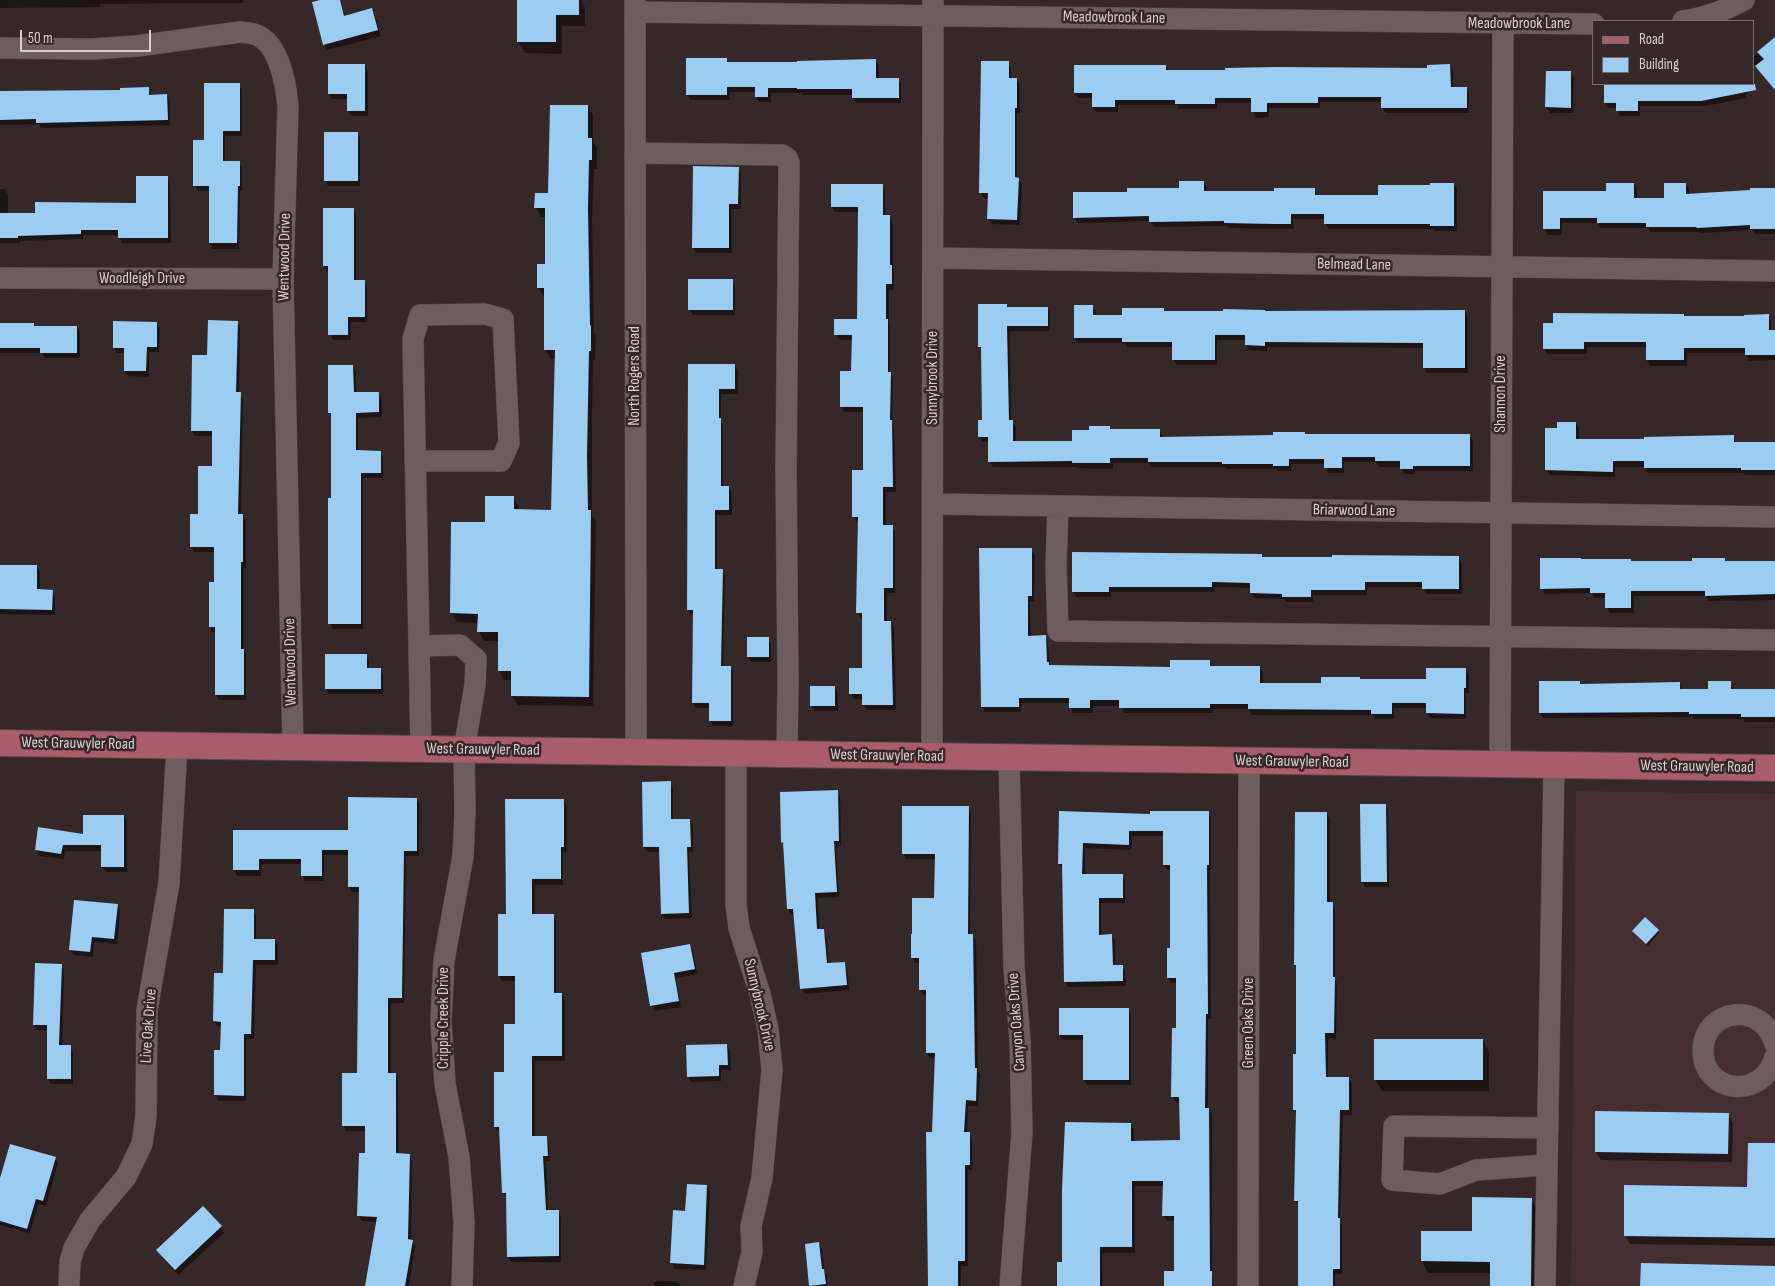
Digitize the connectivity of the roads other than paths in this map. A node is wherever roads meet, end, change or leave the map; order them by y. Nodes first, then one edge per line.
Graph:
1 (1744, 0) edge
2 (635, 6) edge
3 (933, 8) edge
4 (1690, 20) edge
5 (1503, 24) junction
6 (1592, 24) edge
7 (0, 48) edge
8 (635, 153) junction
9 (933, 258) junction
10 (1501, 267) junction
11 (1775, 271) edge
12 (0, 278) edge
13 (283, 279) junction
14 (415, 461) junction
15 (933, 504) junction
16 (1058, 506) junction
17 (1500, 513) junction
18 (1775, 517) edge
19 (1500, 636) junction
20 (1775, 640) edge
21 (419, 646) junction
22 (0, 743) edge
23 (177, 746) junction
24 (293, 747) junction
25 (421, 749) junction
26 (464, 750) junction
27 (636, 752) junction
28 (736, 753) junction
29 (787, 754) junction
30 (932, 756) junction
31 (1009, 758) junction
32 (1250, 761) junction
33 (1500, 764) junction
34 (1554, 765) junction
35 (1775, 768) edge
36 (1775, 1044) edge
37 (1775, 1057) edge
38 (1766, 1082) edge
39 (1548, 1128) junction
40 (1547, 1165) junction
41 (69, 1286) edge
42 (462, 1286) edge
43 (744, 1286) edge
44 (1010, 1286) edge
45 (1248, 1286) edge
46 (1546, 1286) edge

1 - 4 street
2 - 3 street, Meadowbrook Lane
2 - 8 street, North Rogers Road
3 - 5 street, Meadowbrook Lane
3 - 9 street, Sunnybrook Drive
5 - 6 street, Meadowbrook Lane
5 - 10 street, Shannon Drive
7 - 13 street, Wentwood Drive
8 - 27 street, North Rogers Road
8 - 29 street
9 - 10 street, Belmead Lane
9 - 15 street, Sunnybrook Drive
10 - 11 street, Belmead Lane
10 - 17 street, Shannon Drive
12 - 13 street, Woodleigh Drive
13 - 24 street, Wentwood Drive
14 - 14 street
14 - 21 street
15 - 16 street, Briarwood Lane
15 - 30 street, Sunnybrook Drive
16 - 17 street, Briarwood Lane
16 - 19 street
17 - 18 street, Briarwood Lane
17 - 19 street, Shannon Drive
19 - 20 street
19 - 33 street, Shannon Drive
21 - 25 street
21 - 26 street, Cripple Creek Drive
22 - 23 main road, West Grauwyler Road
23 - 24 main road, West Grauwyler Road
23 - 41 street, Live Oak Drive
24 - 25 main road, West Grauwyler Road
25 - 26 main road, West Grauwyler Road
26 - 27 main road, West Grauwyler Road
26 - 42 street, Cripple Creek Drive
27 - 28 main road, West Grauwyler Road
28 - 29 main road, West Grauwyler Road
28 - 43 street, Sunnybrook Drive
29 - 30 main road, West Grauwyler Road
30 - 31 main road, West Grauwyler Road
31 - 32 main road, West Grauwyler Road
31 - 44 street, Canyon Oaks Drive
32 - 33 main road, West Grauwyler Road
32 - 45 street, Green Oaks Drive
33 - 34 main road, West Grauwyler Road
34 - 35 main road, West Grauwyler Road
34 - 39 street
36 - 38 street
37 - 38 street
39 - 40 street
39 - 40 street
40 - 46 street

